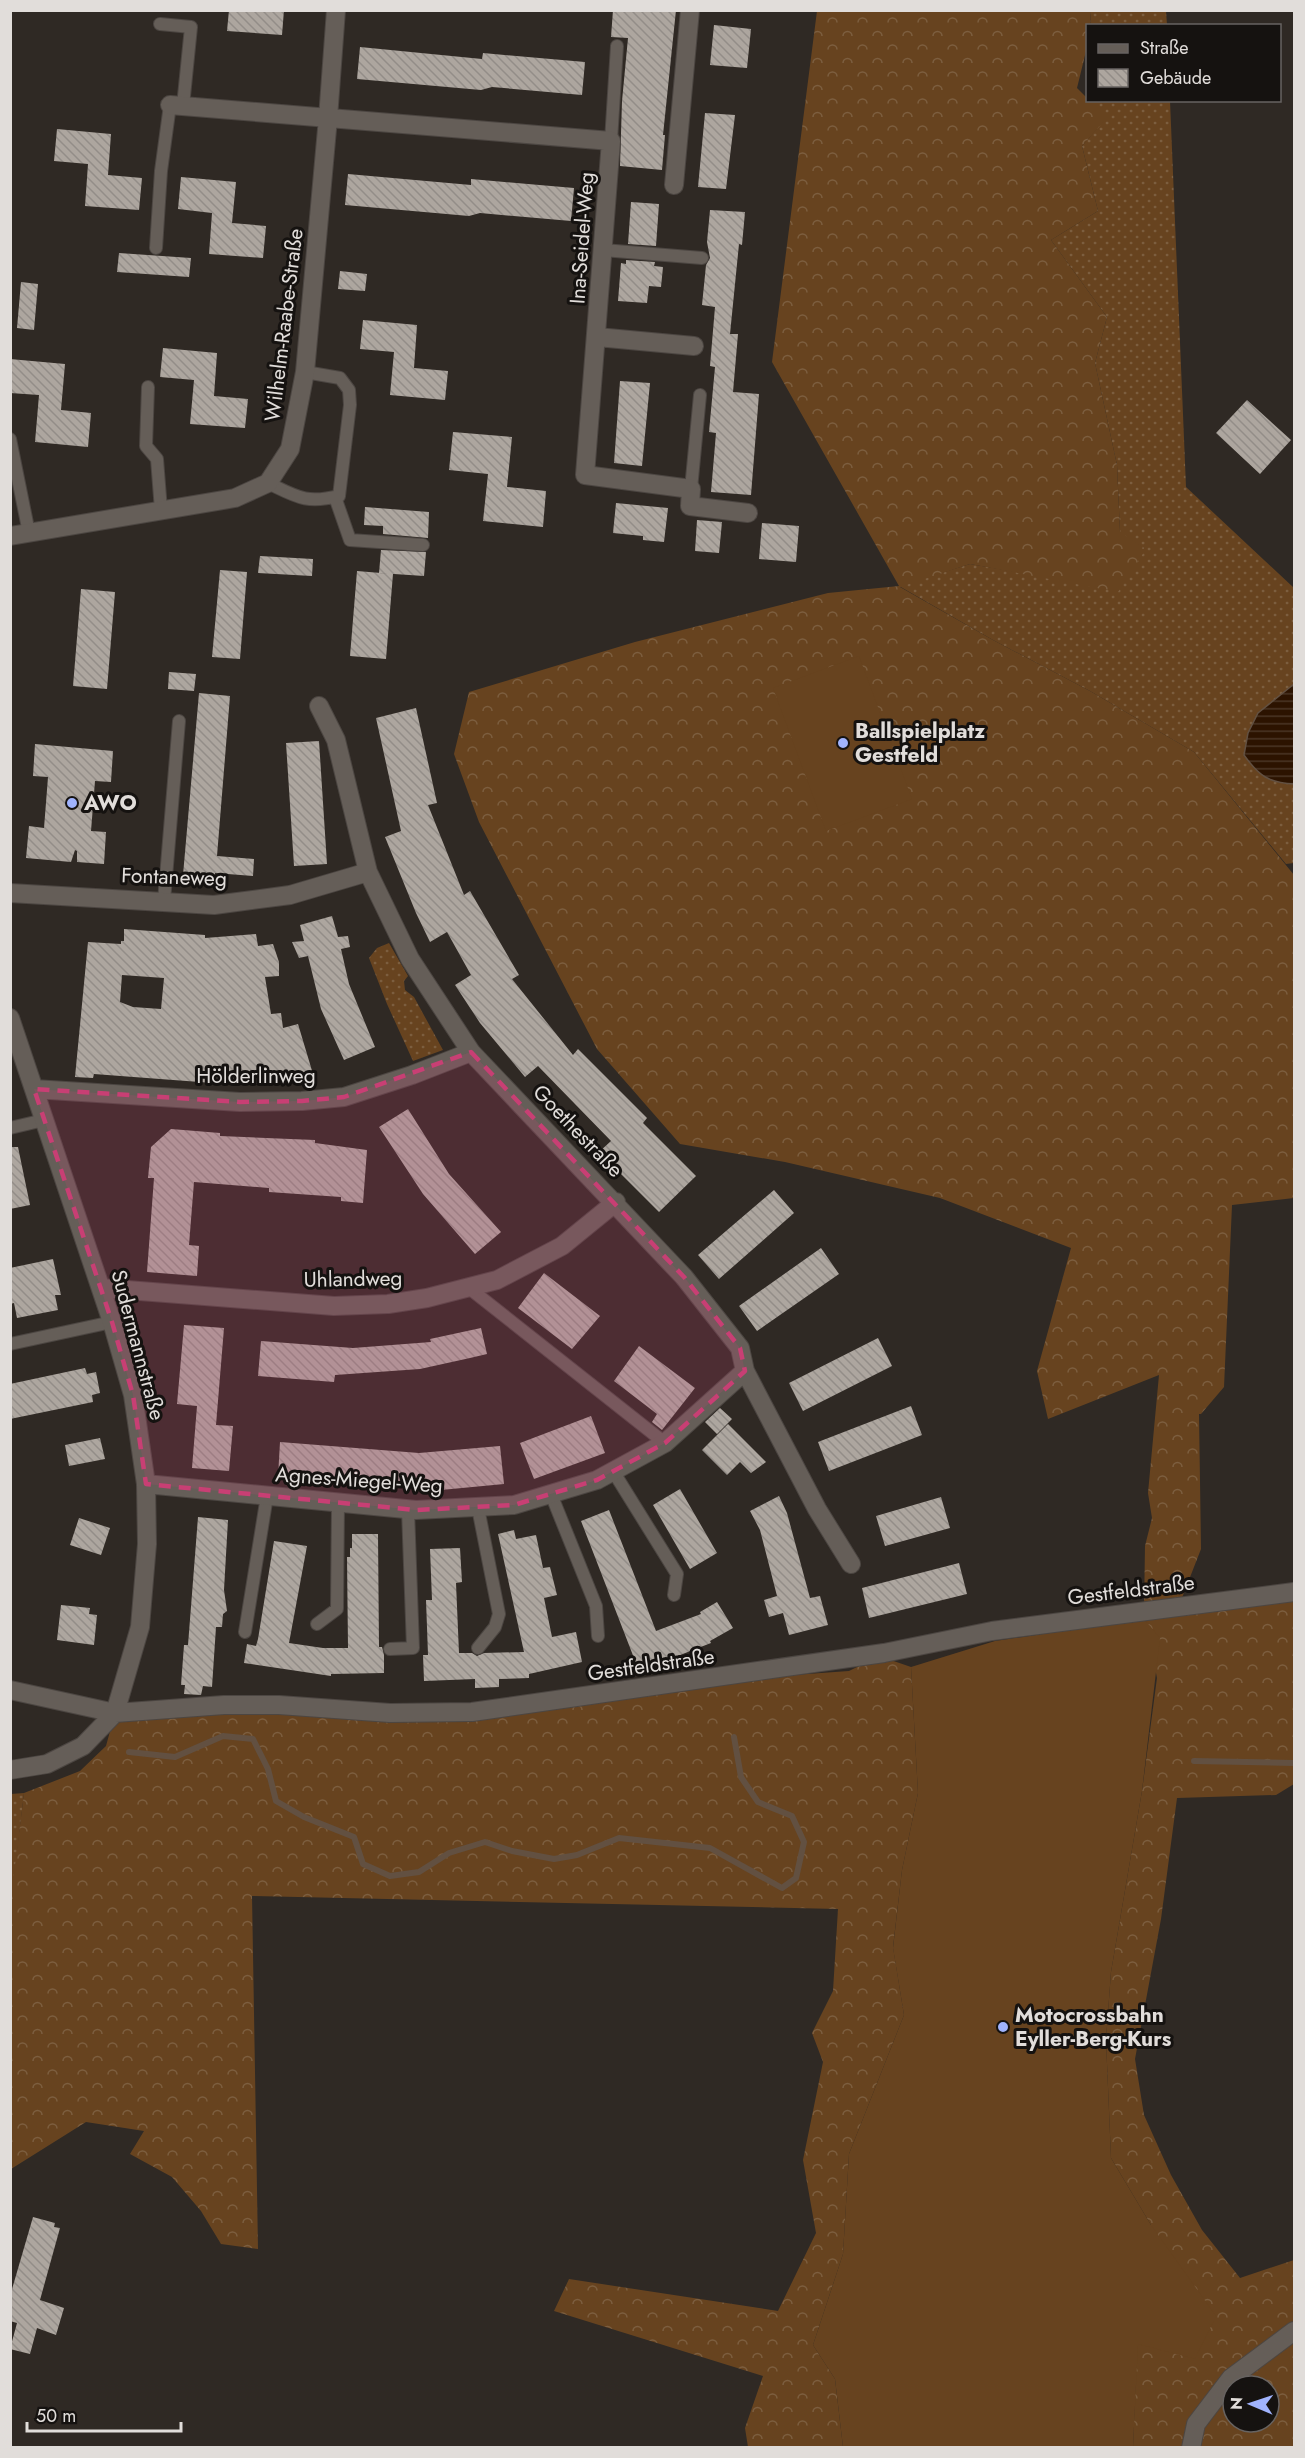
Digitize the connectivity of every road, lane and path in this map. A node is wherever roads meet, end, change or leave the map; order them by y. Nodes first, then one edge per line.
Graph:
1 (336, 10) edge
2 (690, 10) edge
3 (160, 24) dead end
4 (617, 46) dead end
5 (176, 105) junction
6 (328, 118) junction
7 (611, 141) junction
8 (674, 185) dead end
9 (156, 248) dead end
10 (603, 250) junction
11 (702, 258) dead end
12 (597, 337) junction
13 (694, 346) dead end
14 (304, 372) junction
15 (148, 387) dead end
16 (700, 395) dead end
17 (10, 440) edge
18 (268, 483) junction
19 (690, 489) junction
20 (335, 497) junction
21 (161, 510) junction
22 (748, 513) dead end
23 (29, 533) junction
24 (10, 536) edge
25 (423, 545) dead end
26 (319, 706) dead end
27 (179, 721) dead end
28 (368, 872) junction
29 (10, 892) edge
30 (164, 901) junction
31 (10, 1018) edge
32 (471, 1052) junction
33 (34, 1089) junction
34 (44, 1120) junction
35 (10, 1128) edge
36 (616, 1202) junction
37 (101, 1288) junction
38 (469, 1288) junction
39 (112, 1322) junction
40 (10, 1344) edge
41 (745, 1371) junction
42 (665, 1443) junction
43 (613, 1471) junction
44 (147, 1484) junction
45 (551, 1494) junction
46 (267, 1496) junction
47 (338, 1503) junction
48 (478, 1508) junction
49 (408, 1510) junction
50 (851, 1564) dead end
51 (1294, 1592) edge
52 (674, 1594) dead end
53 (317, 1624) dead end
54 (245, 1632) dead end
55 (598, 1636) dead end
56 (390, 1648) dead end
57 (478, 1648) dead end
58 (10, 1690) edge
59 (115, 1713) junction
60 (10, 1770) edge
61 (1294, 2331) edge
62 (1191, 2448) edge

1 - 6 street, Wilhelm-Raabe-Straße
2 - 8 street
3 - 5 lane
4 - 7 lane
5 - 6 street
5 - 9 lane
6 - 7 street
6 - 14 street, Wilhelm-Raabe-Straße
7 - 10 street, Ina-Seidel-Weg
10 - 11 lane
10 - 12 street, Ina-Seidel-Weg
12 - 13 street
12 - 19 street, Ina-Seidel-Weg
14 - 18 street, Wilhelm-Raabe-Straße
14 - 20 lane
15 - 21 lane
16 - 19 lane
17 - 23 lane
18 - 20 lane
18 - 21 street
19 - 22 street
20 - 25 lane
21 - 23 street
23 - 24 street
26 - 28 street, Goethestraße
27 - 30 lane
28 - 30 street, Fontaneweg
28 - 32 street, Goethestraße
29 - 30 street, Fontaneweg
31 - 33 street, Sudermannstraße
32 - 33 street, Hölderlinweg
32 - 36 street, Goethestraße
33 - 34 street, Sudermannstraße
34 - 35 lane
34 - 37 street, Sudermannstraße
36 - 38 street, Uhlandweg
36 - 41 street, Goethestraße
37 - 38 street, Uhlandweg
37 - 39 street, Sudermannstraße
38 - 42 lane
39 - 40 lane
39 - 44 street, Sudermannstraße
41 - 42 street, Agnes-Miegel-Weg
41 - 50 street, Goethestraße
42 - 43 street, Agnes-Miegel-Weg
43 - 45 street, Agnes-Miegel-Weg
43 - 52 lane
44 - 46 street, Agnes-Miegel-Weg
44 - 59 street, Sudermannstraße
45 - 48 street, Agnes-Miegel-Weg
45 - 55 lane
46 - 47 street, Agnes-Miegel-Weg
46 - 54 lane
47 - 49 street, Agnes-Miegel-Weg
47 - 53 lane
48 - 49 street, Agnes-Miegel-Weg
48 - 57 lane
49 - 56 lane
51 - 59 street, Gestfeldstraße
58 - 59 street, Gestfeldstraße
59 - 60 street, Sudermannstraße
61 - 62 street

